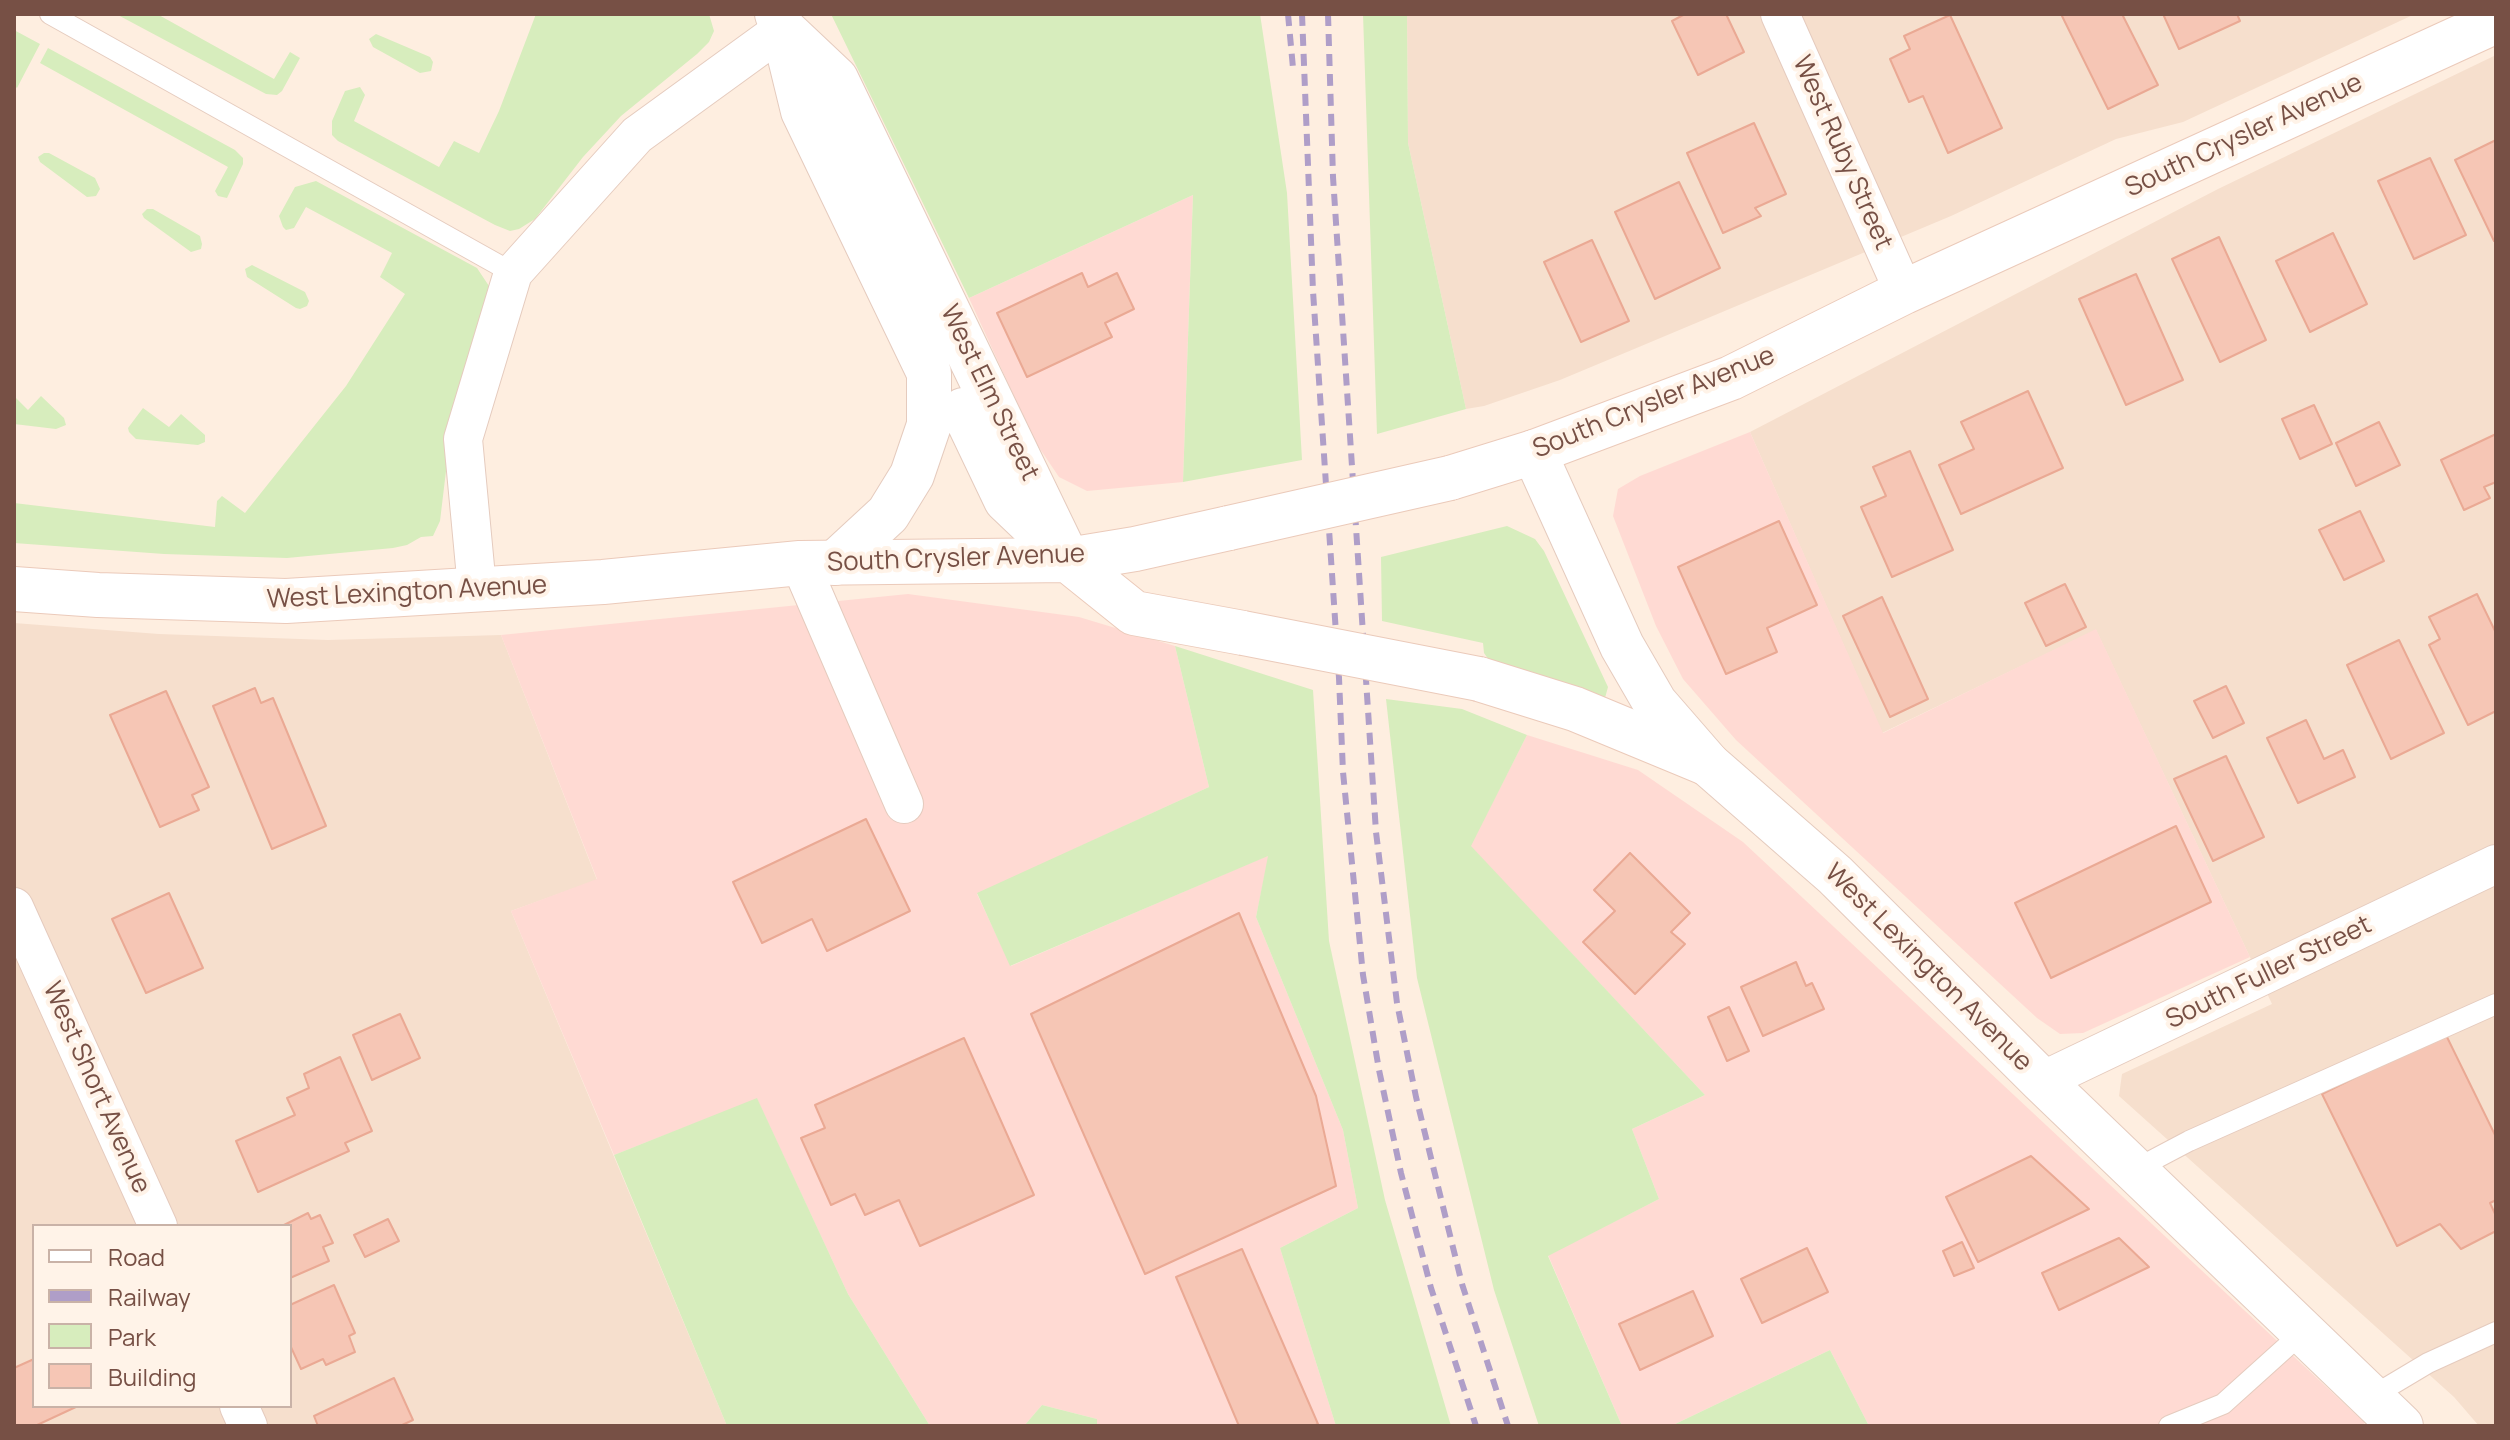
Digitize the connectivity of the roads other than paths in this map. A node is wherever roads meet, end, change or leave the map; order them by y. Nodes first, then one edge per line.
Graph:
1 (50, 14) edge
2 (1780, 14) edge
3 (2496, 21) edge
4 (780, 22) edge
5 (513, 273) junction
6 (1904, 292) junction
7 (929, 373) junction
8 (1534, 452) junction
9 (1068, 560) junction
10 (817, 563) junction
11 (477, 588) junction
12 (14, 589) edge
13 (1708, 764) junction
14 (904, 804) dead end
15 (2496, 864) edge
16 (14, 907) edge
17 (2496, 1004) edge
18 (2042, 1081) junction
19 (2134, 1170) junction
20 (157, 1224) edge
21 (2303, 1332) junction
22 (2496, 1332) edge
23 (2386, 1411) edge
24 (2169, 1426) edge

1 - 5 lane
2 - 6 street, West Ruby Street
3 - 6 main road, South Crysler Avenue
4 - 5 street
4 - 7 main road, West Elm Street
4 - 9 main road, West Elm Street
5 - 11 street
6 - 8 main road, South Crysler Avenue
7 - 9 main road, West Elm Street
7 - 10 main road, West Elm Street
8 - 9 main road, South Crysler Avenue, bridge
8 - 13 main road, West Lexington Avenue
9 - 10 main road, South Crysler Avenue
9 - 13 main road, bridge
10 - 11 main road, West Lexington Avenue
10 - 14 street
11 - 12 main road, West Lexington Avenue
13 - 18 main road, West Lexington Avenue
15 - 18 street, South Fuller Street
16 - 20 street, West Short Avenue
17 - 19 lane
18 - 19 main road, West Lexington Avenue
19 - 21 main road, West Lexington Avenue
21 - 23 main road, West Lexington Avenue
21 - 24 lane
22 - 23 lane

